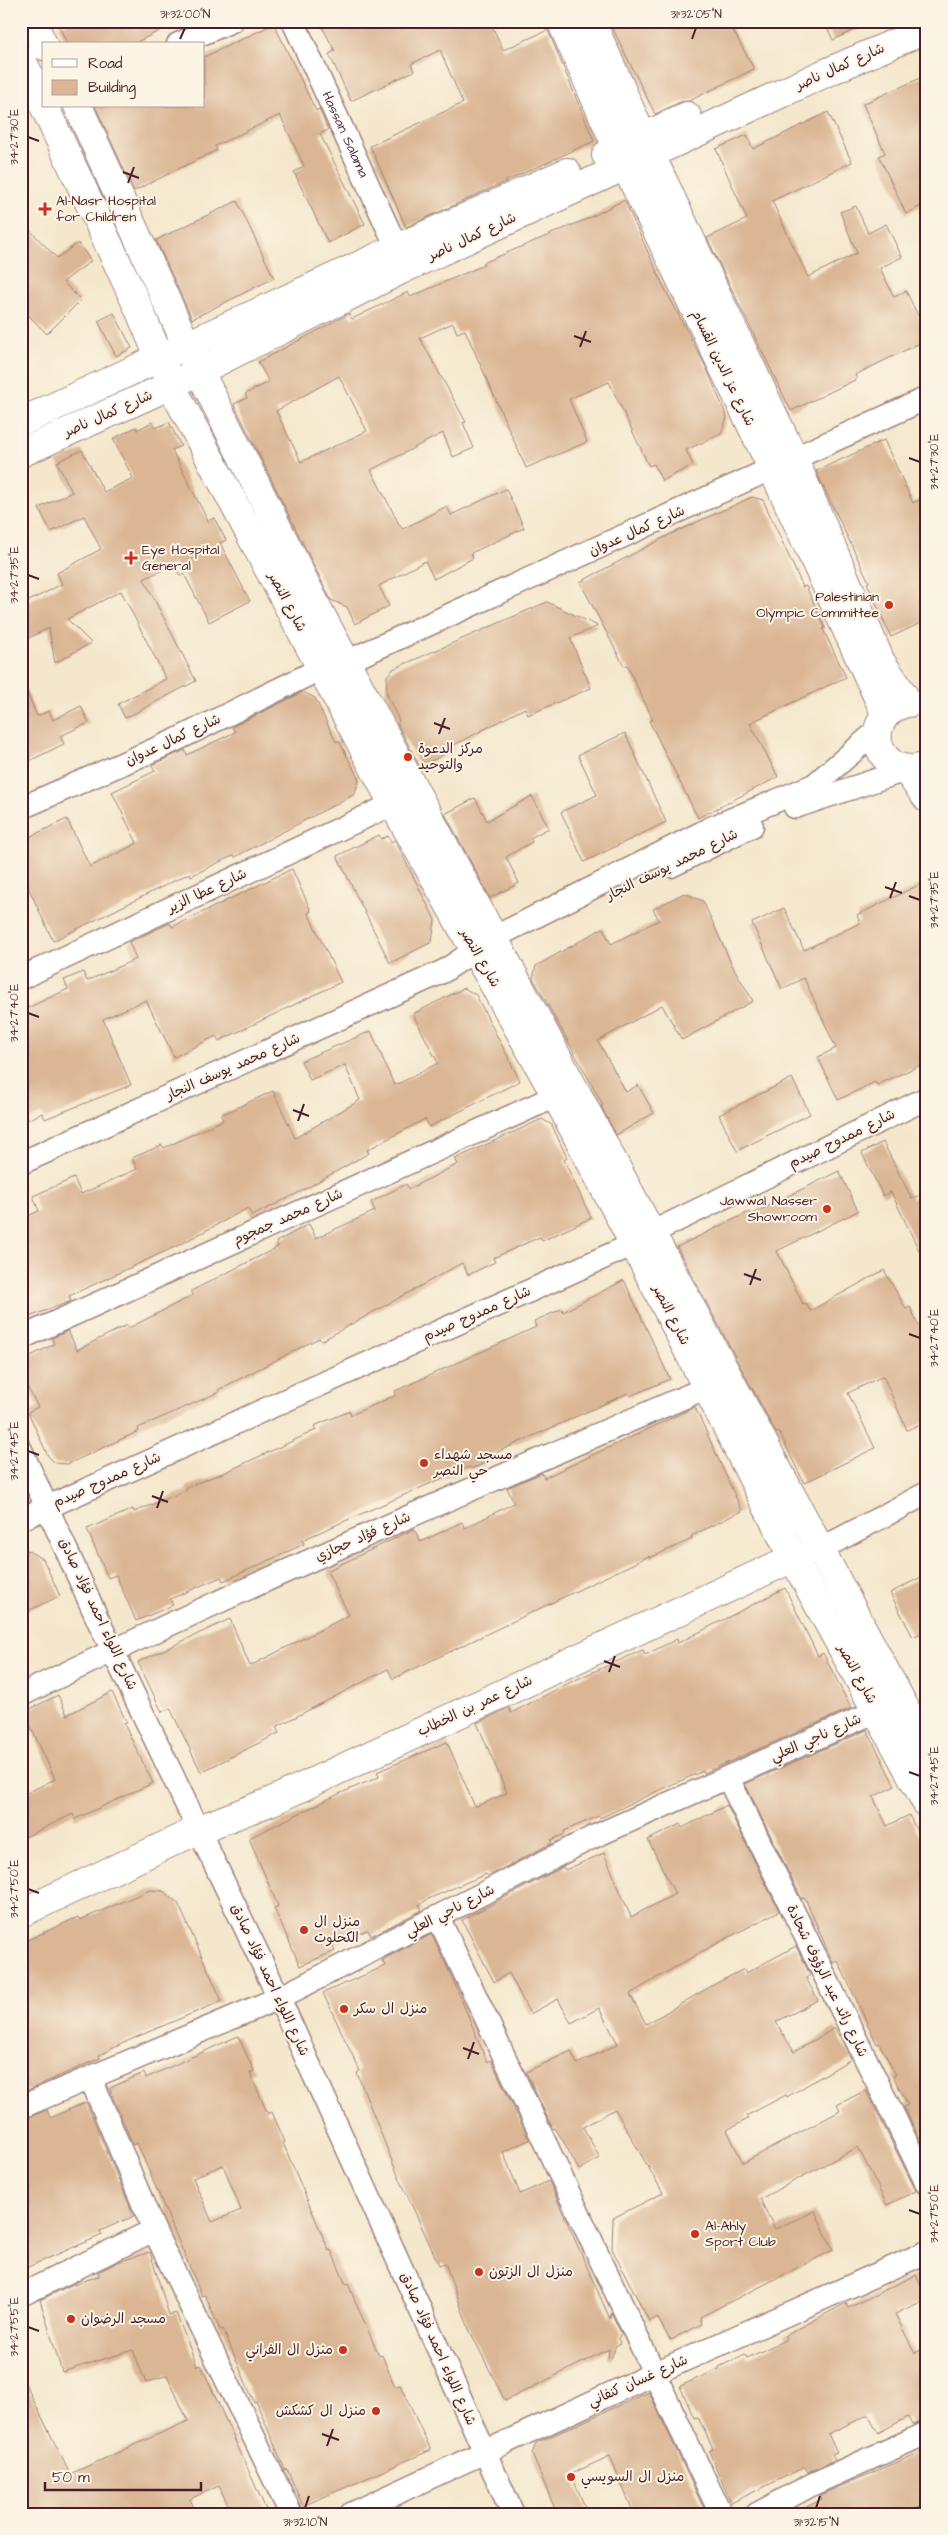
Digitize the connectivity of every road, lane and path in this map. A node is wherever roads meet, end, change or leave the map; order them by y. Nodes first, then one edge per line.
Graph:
1 (32, 21) edge
2 (232, 21) edge
3 (293, 21) edge
4 (561, 21) edge
5 (591, 21) edge
6 (900, 21) edge
7 (927, 29) edge
8 (42, 42) edge
9 (183, 42) edge
10 (21, 58) edge
11 (42, 102) edge
12 (45, 108) edge
13 (79, 108) edge
14 (646, 145) junction
15 (621, 158) junction
16 (397, 248) junction
17 (187, 346) junction
18 (159, 358) junction
19 (199, 371) junction
20 (171, 385) junction
21 (927, 398) edge
22 (21, 422) edge
23 (21, 453) edge
24 (784, 464) junction
25 (334, 665) junction
26 (908, 711) edge
27 (916, 768) edge
28 (927, 798) edge
29 (393, 804) junction
30 (21, 808) edge
31 (488, 950) junction
32 (21, 978) edge
33 (556, 1096) junction
34 (927, 1098) edge
35 (21, 1163) edge
36 (643, 1238) junction
37 (21, 1338) edge
38 (708, 1387) junction
39 (21, 1450) edge
40 (927, 1493) edge
41 (48, 1507) junction
42 (21, 1519) edge
43 (821, 1549) junction
44 (793, 1558) junction
45 (113, 1650) junction
46 (21, 1695) edge
47 (878, 1711) junction
48 (927, 1749) edge
49 (728, 1778) junction
50 (927, 1804) edge
51 (200, 1829) junction
52 (21, 1913) edge
53 (438, 1917) junction
54 (279, 1998) junction
55 (90, 2079) junction
56 (21, 2107) edge
57 (927, 2184) edge
58 (154, 2230) junction
59 (927, 2252) edge
60 (21, 2295) edge
61 (653, 2374) junction
62 (927, 2433) edge
63 (484, 2451) junction
64 (290, 2514) edge
65 (351, 2514) edge
66 (513, 2514) edge
67 (721, 2514) edge
68 (757, 2514) edge

1 - 8 main road
2 - 9 street
3 - 16 street, Hassan Salama
4 - 15 main road, شارع عز الدين القسام
5 - 14 main road, شارع عز الدين القسام
6 - 14 main road, شارع كمال ناصر
7 - 14 main road, شارع كمال ناصر
10 - 11 main road, شارع النصر
12 - 18 main road, شارع النصر
13 - 17 main road, شارع النصر
14 - 15 main road, شارع كمال ناصر
14 - 24 main road, شارع عز الدين القسام
15 - 16 main road, شارع كمال ناصر
15 - 19 main road, شارع كمال ناصر
15 - 24 main road, شارع عز الدين القسام
16 - 17 main road, شارع كمال ناصر
17 - 18 main road, شارع كمال ناصر
17 - 19 main road, شارع النصر
18 - 20 main road, شارع النصر
18 - 22 main road, شارع كمال ناصر
19 - 20 main road, شارع كمال ناصر
19 - 25 main road, شارع النصر
20 - 23 main road, شارع كمال ناصر
20 - 25 main road, شارع النصر
21 - 24 street, شارع كمال عدوان
24 - 25 street, شارع كمال عدوان
24 - 26 main road, شارع عز الدين القسام
25 - 29 main road, شارع النصر
25 - 30 street, شارع كمال عدوان
25 - 31 main road, شارع النصر
26 - 27 main road, شارع عز الدين القسام
26 - 31 street, شارع محمد يوسف النجار
27 - 28 main road, شارع عز الدين القسام
27 - 31 street, شارع محمد يوسف النجار
29 - 31 main road, شارع النصر
29 - 32 street, شارع عطا الزير
31 - 33 main road, شارع النصر
31 - 35 street, شارع محمد يوسف النجار
31 - 36 main road, شارع النصر
33 - 36 main road, شارع النصر
33 - 37 street, شارع محمد جمجوم
34 - 36 street, شارع ممدوح صيدم
36 - 38 main road, شارع النصر
36 - 41 street, شارع ممدوح صيدم
36 - 43 main road, شارع النصر
38 - 44 main road, شارع النصر
38 - 45 street, شارع فؤاد حجازي
39 - 41 street, شارع اللواء احمد فؤاد صادق
40 - 43 street, شارع عمر بن الخطاب
41 - 42 street, شارع ممدوح صيدم
41 - 45 street, شارع اللواء احمد فؤاد صادق
43 - 44 street, شارع عمر بن الخطاب
43 - 48 main road, شارع النصر
44 - 47 main road, شارع النصر
44 - 51 main road, شارع عمر بن الخطاب
45 - 46 street, شارع فؤاد حجازي
45 - 51 street, شارع اللواء احمد فؤاد صادق
47 - 49 street, شارع ناجي العلي
47 - 50 main road, شارع النصر
49 - 53 street, شارع ناجي العلي
49 - 57 street, شارع رائد عبد الرؤوف شحادة
51 - 52 main road, شارع عمر بن الخطاب
51 - 54 street, شارع اللواء احمد فؤاد صادق
53 - 54 street, شارع ناجي العلي
53 - 61 street
54 - 55 street, شارع ناجي العلي
54 - 63 street, شارع اللواء احمد فؤاد صادق
55 - 56 street, شارع ناجي العلي
55 - 58 street
58 - 60 street
58 - 64 street
59 - 61 street, شارع غسان كنفاني
61 - 63 street, شارع غسان كنفاني
61 - 67 street
62 - 68 street
63 - 65 street, شارع غسان كنفاني
63 - 66 street, شارع اللواء احمد فؤاد صادق

